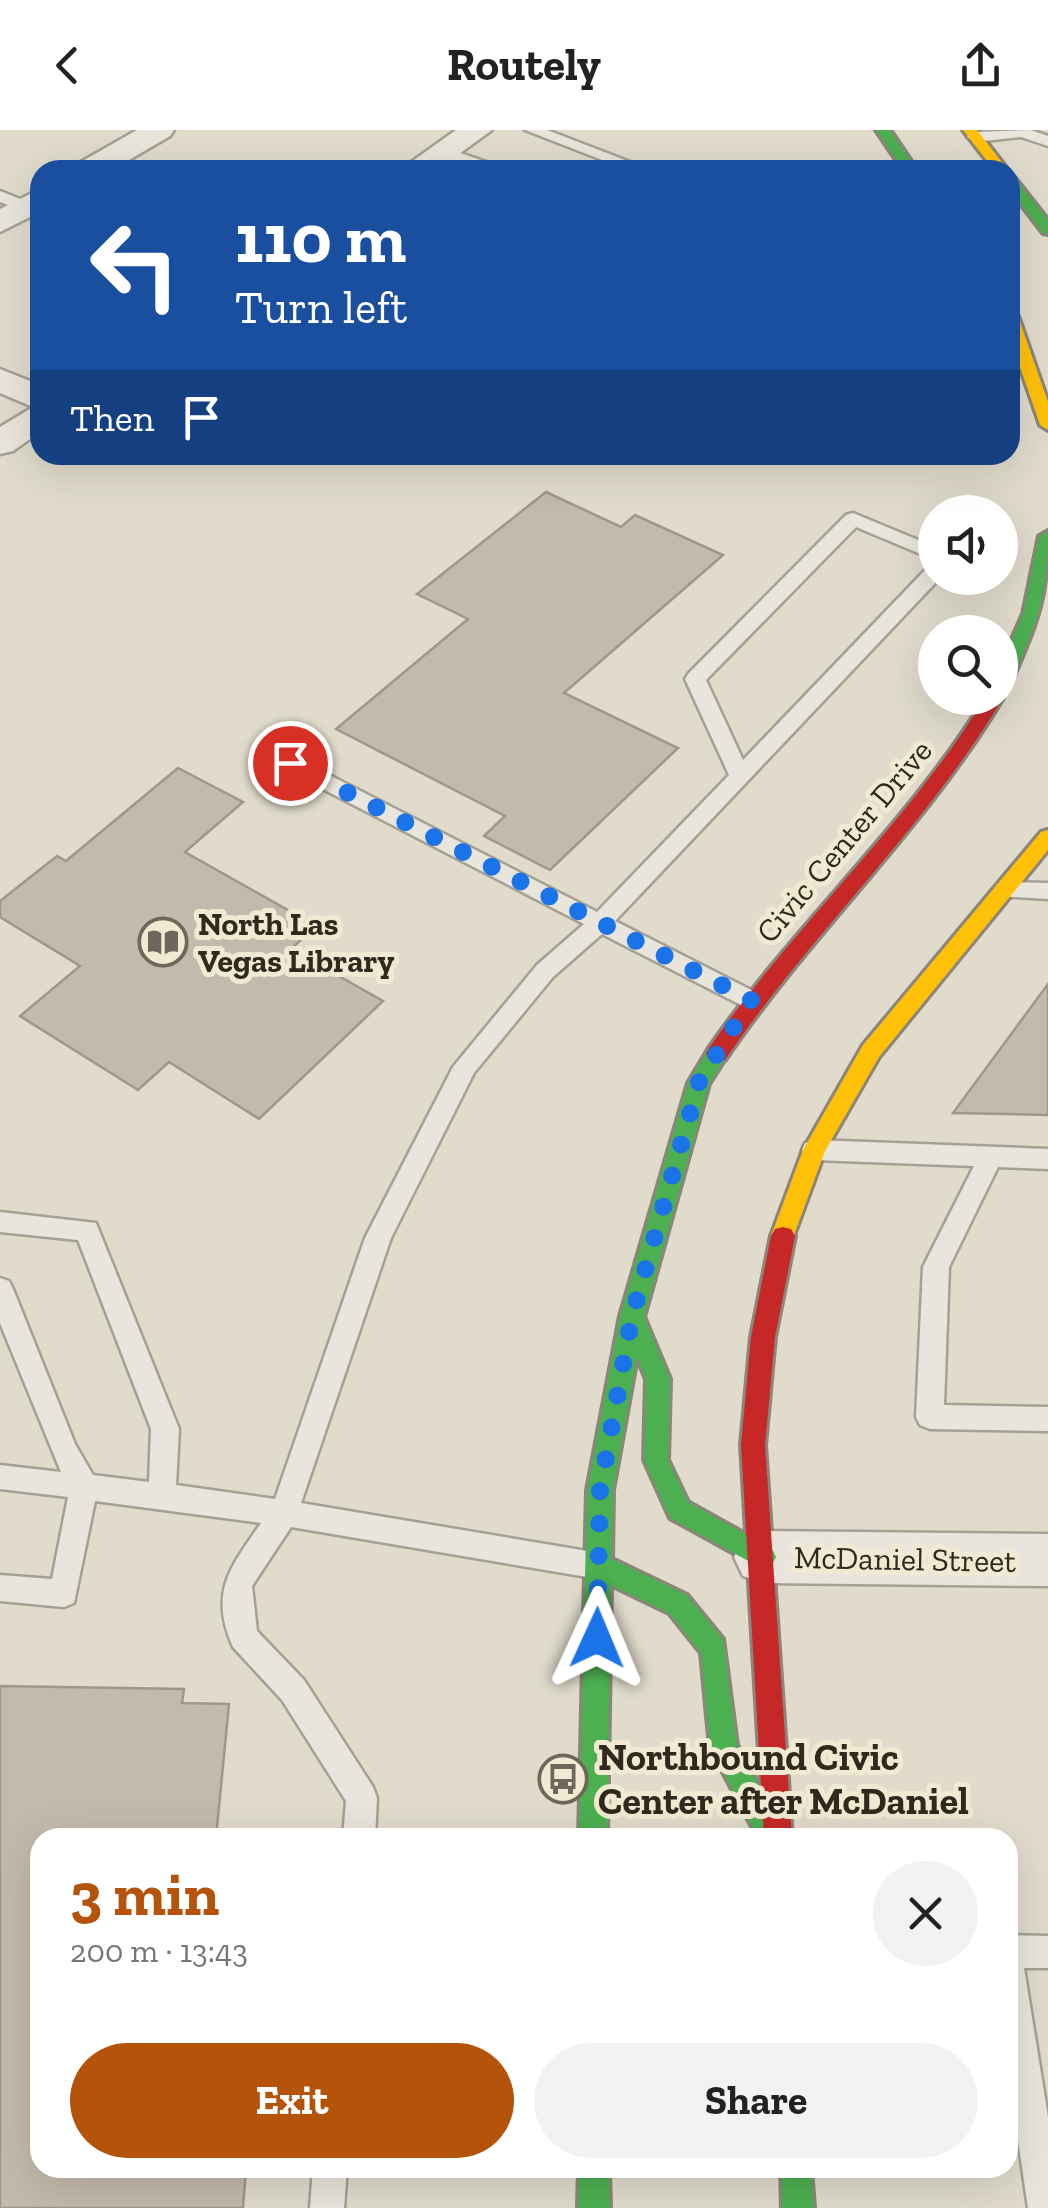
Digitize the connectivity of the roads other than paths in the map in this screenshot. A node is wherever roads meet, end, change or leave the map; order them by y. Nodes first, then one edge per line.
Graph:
1 (477, 130) edge
2 (534, 130) edge
3 (883, 130) edge
4 (972, 133) edge
5 (138, 134) edge
6 (1048, 141) edge
7 (103, 160) edge
8 (460, 160) edge
9 (616, 160) edge
10 (903, 160) edge
11 (993, 160) edge
12 (1020, 194) edge
13 (1048, 230) edge
14 (1020, 345) edge
15 (0, 380) edge
16 (30, 394) edge
17 (30, 422) edge
18 (1048, 426) edge
19 (0, 442) edge
20 (1048, 536) edge
21 (918, 547) edge
22 (918, 589) edge
23 (1018, 649) edge
24 (985, 715) edge
25 (290, 763) dead end
26 (740, 776) junction
27 (1048, 837) edge
28 (1005, 890) junction
29 (1048, 891) edge
30 (600, 924) junction
31 (751, 1000) junction
32 (814, 1150) junction
33 (991, 1157) junction
34 (1048, 1159) edge
35 (0, 1222) edge
36 (0, 1289) edge
37 (632, 1316) junction
38 (1048, 1420) edge
39 (0, 1477) edge
40 (84, 1485) junction
41 (162, 1496) junction
42 (284, 1512) junction
43 (762, 1557) junction
44 (1048, 1560) edge
45 (598, 1566) junction
46 (0, 1588) edge
47 (360, 1828) edge
48 (593, 1828) edge
49 (770, 1828) edge
50 (776, 1828) edge
51 (1018, 1951) edge
52 (1048, 1952) edge
53 (1018, 2033) edge
54 (329, 2178) edge
55 (594, 2178) edge
56 (796, 2178) edge
57 (327, 2208) edge
58 (594, 2208) edge
59 (798, 2208) edge
60 (1044, 2208) edge

1 - 8 street
2 - 9 lane
3 - 10 main road
4 - 6 lane
4 - 11 main road
5 - 7 street
12 - 13 main road
14 - 18 main road
15 - 16 street
17 - 19 street
20 - 23 main road
21 - 26 lane
22 - 26 lane
24 - 31 main road, Civic Center Drive
25 - 30 lane
26 - 30 lane
27 - 28 main road
28 - 29 lane
28 - 32 main road
30 - 31 lane
30 - 42 lane
31 - 37 main road, Civic Center Drive
32 - 33 lane
32 - 43 main road
33 - 34 lane
33 - 38 lane
35 - 41 lane
36 - 40 lane
37 - 43 main road
37 - 45 main road, Civic Center Drive
39 - 40 lane
40 - 41 lane
40 - 46 lane
41 - 42 lane
42 - 45 lane
42 - 47 lane
43 - 44 street, McDaniel Street
43 - 50 main road
45 - 48 main road, Civic Center Drive
45 - 49 main road
51 - 52 lane
53 - 60 lane
54 - 57 lane
55 - 58 main road
56 - 59 main road

